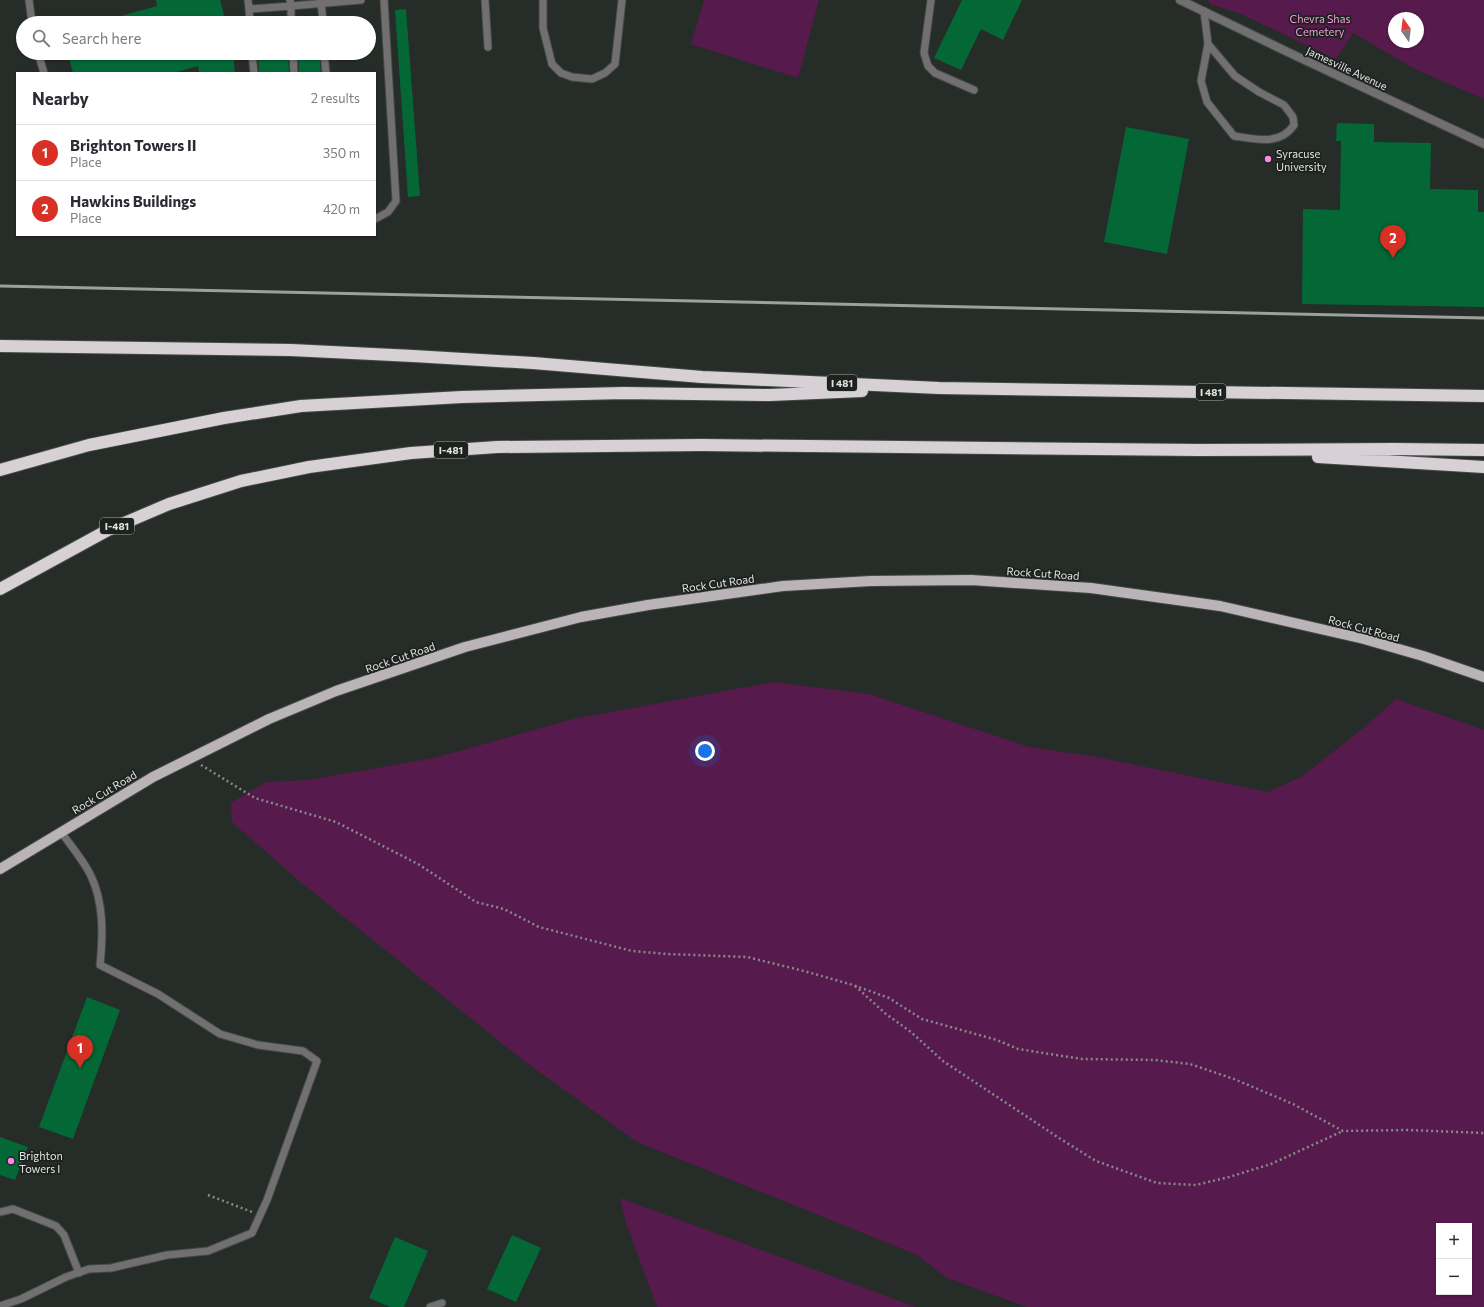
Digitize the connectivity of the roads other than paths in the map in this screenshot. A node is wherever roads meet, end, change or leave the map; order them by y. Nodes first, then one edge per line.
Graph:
1 (29, 0) edge
2 (248, 0) edge
3 (350, 0) edge
4 (361, 0) edge
5 (384, 0) edge
6 (484, 0) edge
7 (543, 0) edge
8 (622, 0) edge
9 (931, 0) edge
10 (1180, 0) edge
11 (321, 2) edge
12 (290, 3) edge
13 (249, 9) junction
14 (1204, 11) junction
15 (31, 16) edge
16 (250, 16) edge
17 (291, 16) edge
18 (322, 16) edge
19 (1208, 44) junction
20 (488, 47) dead end
21 (40, 60) edge
22 (253, 60) edge
23 (293, 60) edge
24 (325, 60) edge
25 (44, 72) edge
26 (254, 72) edge
27 (294, 72) edge
28 (326, 72) edge
29 (974, 90) dead end
30 (1484, 144) edge
31 (376, 218) edge
32 (0, 346) edge
33 (939, 388) junction
34 (1484, 396) edge
35 (1199, 450) junction
36 (1484, 450) edge
37 (1484, 467) edge
38 (0, 470) edge
39 (0, 589) edge
40 (1484, 677) edge
41 (62, 832) junction
42 (0, 869) edge
43 (0, 1212) edge
44 (78, 1273) junction
45 (442, 1303) dead end
46 (0, 1306) edge
47 (430, 1307) edge

1 - 15 lane
2 - 13 lane
3 - 4 lane
3 - 11 lane
5 - 31 lane
6 - 20 lane
7 - 8 lane
9 - 29 lane
10 - 14 street, Jamesville Avenue
11 - 12 lane
11 - 18 lane
12 - 13 lane
12 - 17 lane
13 - 16 lane
14 - 19 lane
14 - 30 street, Jamesville Avenue
19 - 19 lane
21 - 25 lane
22 - 26 lane
23 - 27 lane
24 - 28 lane
32 - 33 highway, I 481
33 - 34 highway, I 481
33 - 38 highway
35 - 36 highway
35 - 37 highway
35 - 39 highway, I-481
40 - 41 main road, Rock Cut Road
41 - 42 main road, Rock Cut Road
41 - 44 lane
43 - 44 lane
44 - 46 lane
45 - 47 lane

